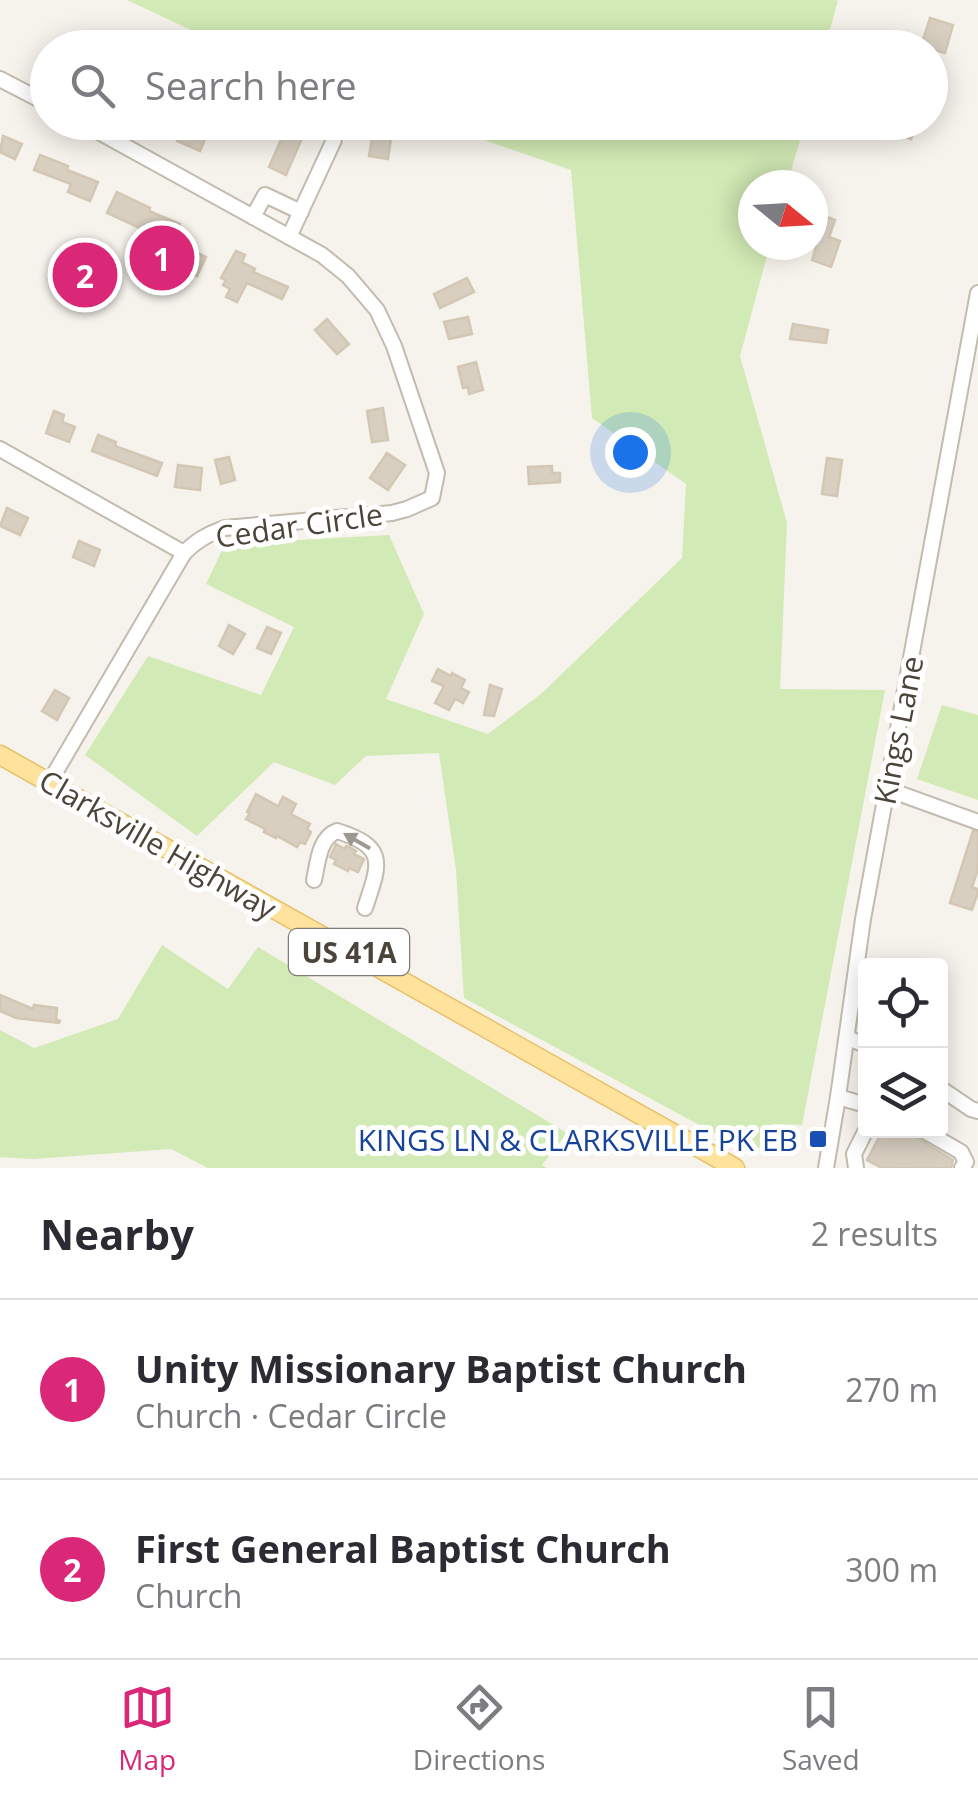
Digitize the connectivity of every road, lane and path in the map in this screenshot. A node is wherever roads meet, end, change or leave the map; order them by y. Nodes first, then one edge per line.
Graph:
1 (0, 79) edge
2 (30, 95) edge
3 (113, 140) edge
4 (334, 140) dead end
5 (301, 212) junction
6 (253, 218) junction
7 (289, 237) junction
8 (978, 293) edge
9 (0, 450) edge
10 (184, 553) junction
11 (0, 754) edge
12 (49, 783) junction
13 (887, 789) junction
14 (978, 822) edge
15 (314, 880) dead end
16 (365, 908) dead end
17 (847, 1038) junction
18 (858, 1041) edge
19 (948, 1094) edge
20 (838, 1098) junction
21 (858, 1104) edge
22 (978, 1110) edge
23 (862, 1138) edge
24 (937, 1138) edge
25 (735, 1168) edge
26 (826, 1168) edge
27 (856, 1168) edge
28 (962, 1168) edge

1 - 2 street
3 - 6 street, Cedar Circle
4 - 5 street
5 - 6 street
5 - 7 street
6 - 7 street, Cedar Circle
7 - 10 street, Cedar Circle
8 - 13 street, Kings Lane
9 - 10 street
10 - 12 street, Cedar Circle
11 - 12 main road, Clarksville Highway / US 41A
12 - 25 main road, Clarksville Highway / US 41A
13 - 14 street
13 - 17 street, Kings Lane
16 -> 15 street
17 - 18 street
17 - 20 street, Kings Lane
19 - 22 street
20 - 21 street
20 - 26 street, Kings Lane
23 - 27 street
24 - 28 street

